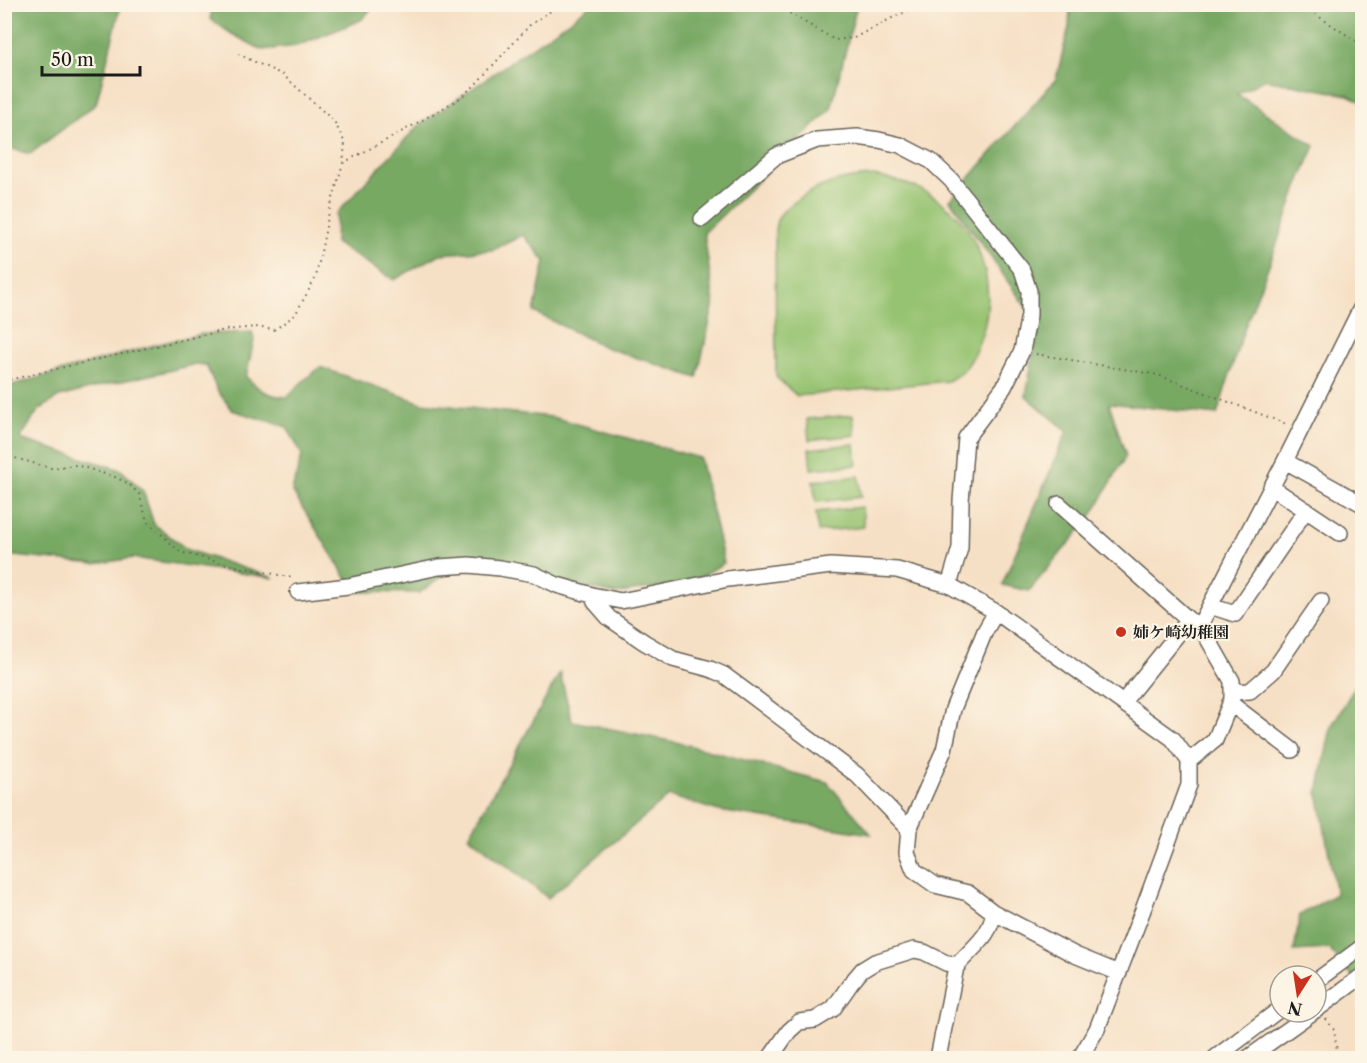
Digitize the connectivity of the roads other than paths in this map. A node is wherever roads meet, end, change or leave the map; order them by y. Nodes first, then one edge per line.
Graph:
1 (702, 219) dead end
2 (1362, 306) edge
3 (1285, 461) junction
4 (1271, 487) junction
5 (1059, 504) dead end
6 (1362, 504) edge
7 (1306, 510) junction
8 (1340, 533) dead end
9 (296, 585) road end
10 (948, 585) junction
11 (592, 595) junction
12 (1322, 601) dead end
13 (1210, 606) junction
14 (996, 612) junction
15 (1194, 622) junction
16 (1231, 697) junction
17 (1123, 702) junction
18 (1292, 750) dead end
19 (1189, 761) junction
20 (909, 829) junction
21 (993, 912) junction
22 (1356, 951) edge
23 (958, 965) junction
24 (1328, 972) edge
25 (1119, 973) junction
26 (1362, 976) edge
27 (1328, 1001) edge
28 (1268, 1018) edge
29 (1297, 1024) edge
30 (770, 1059) edge
31 (938, 1059) edge
32 (1080, 1059) edge
33 (1215, 1059) edge
34 (1248, 1059) edge

1 - 10 street
2 - 3 street
3 - 4 street
3 - 6 street
4 - 7 street
4 - 13 street
5 - 15 street
7 - 8 street
7 - 13 street
9 - 11 street
10 - 11 street
10 - 14 street
11 - 20 street
12 - 16 street
13 - 15 street
14 - 17 street
14 - 20 street
15 - 16 street
15 - 17 street
16 - 18 street
16 - 19 street
17 - 19 street
19 - 25 street
20 - 21 street
21 - 23 street
21 - 25 street
22 - 24 street
23 - 30 street
23 - 31 street
25 - 32 street
26 - 27 street
28 - 33 street
29 - 34 street

